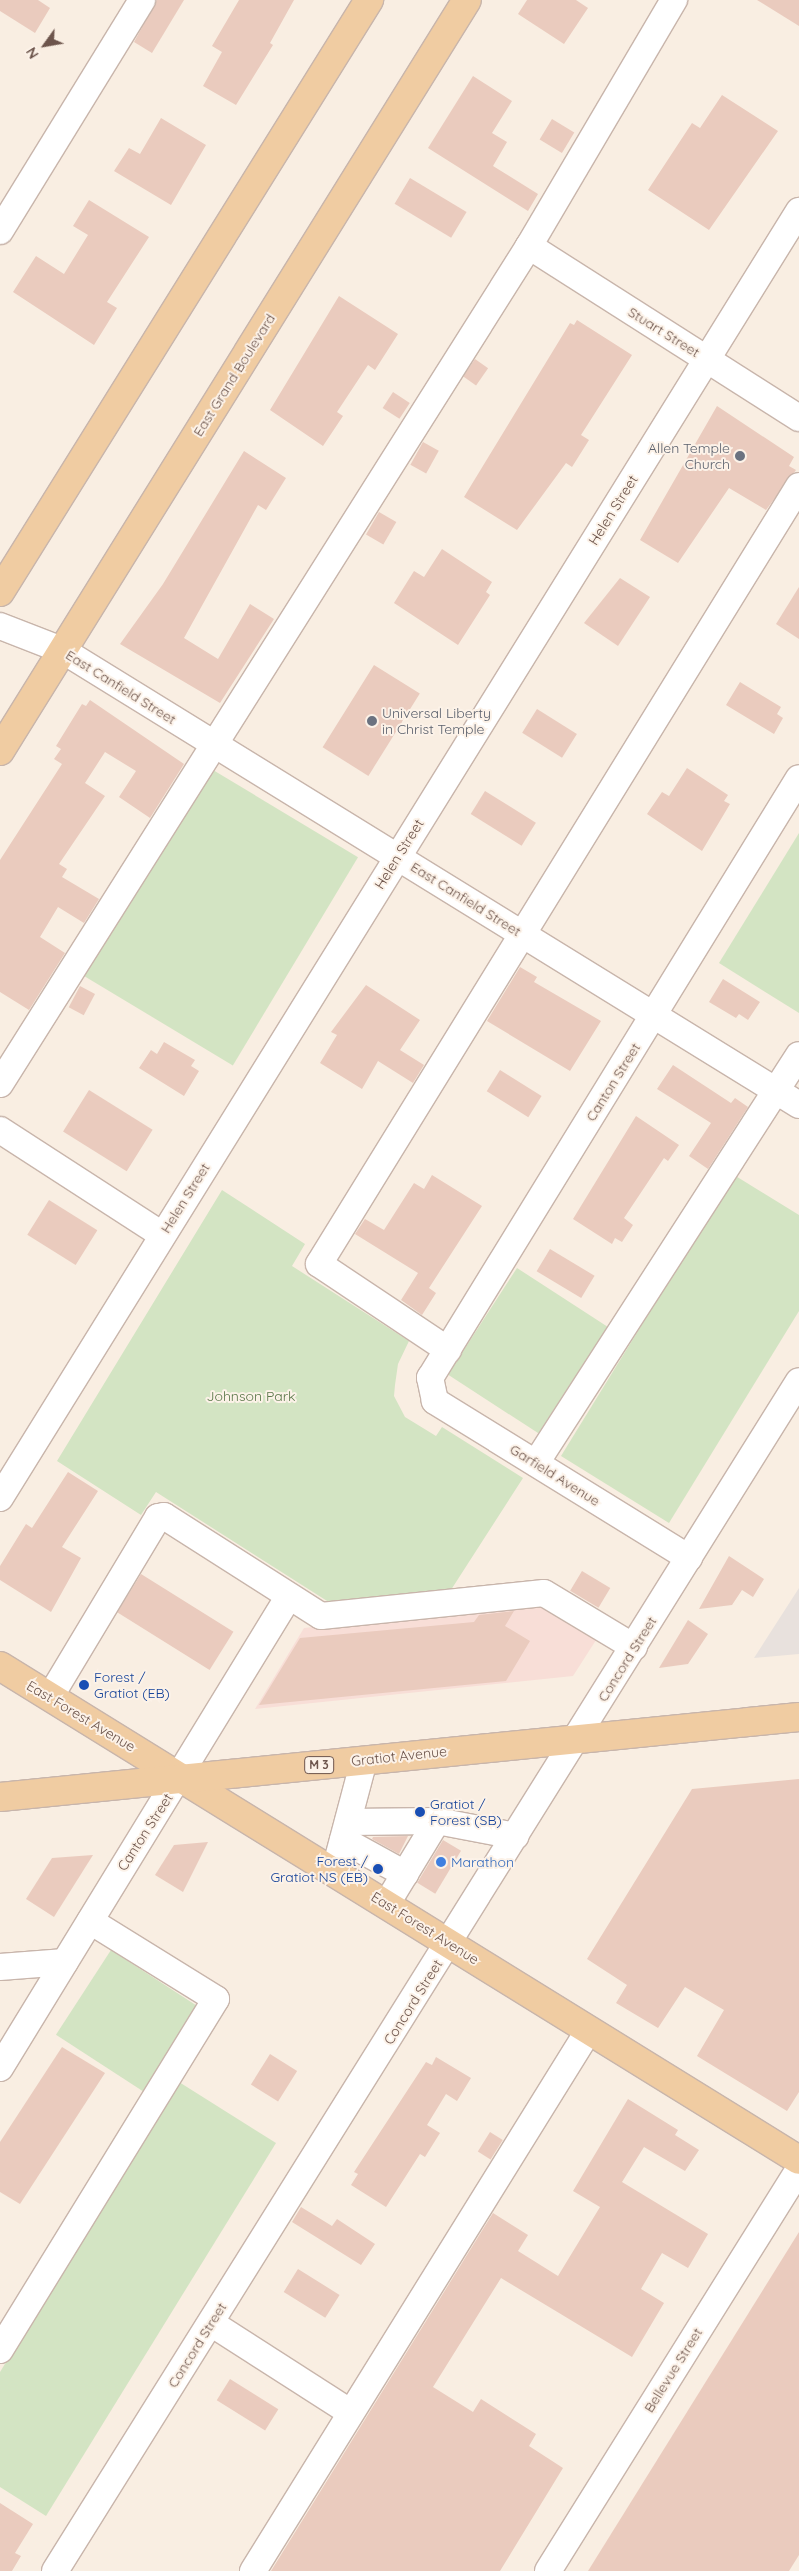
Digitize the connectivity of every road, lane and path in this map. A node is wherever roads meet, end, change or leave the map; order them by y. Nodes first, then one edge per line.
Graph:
1 (142, 0) edge
2 (369, 0) edge
3 (468, 0) edge
4 (674, 0) edge
5 (799, 211) edge
6 (0, 231) edge
7 (528, 246) junction
8 (707, 359) junction
9 (799, 418) edge
10 (799, 486) edge
11 (0, 592) edge
12 (0, 626) edge
13 (62, 650) junction
14 (212, 742) junction
15 (0, 750) edge
16 (799, 778) edge
17 (398, 857) junction
18 (521, 933) junction
19 (654, 1015) junction
20 (799, 1055) edge
21 (0, 1084) edge
22 (777, 1091) junction
23 (799, 1105) edge
24 (0, 1130) edge
25 (162, 1235) junction
26 (448, 1350) junction
27 (799, 1381) edge
28 (430, 1386) joint
29 (536, 1463) junction
30 (0, 1498) edge
31 (689, 1558) junction
32 (289, 1596) junction
33 (634, 1646) junction
34 (0, 1666) edge
35 (50, 1697) junction
36 (799, 1717) edge
37 (576, 1740) junction
38 (364, 1760) junction
39 (181, 1778) junction
40 (0, 1797) edge
41 (437, 1821) junction
42 (345, 1831) junction
43 (516, 1836) junction
44 (334, 1873) junction
45 (405, 1874) junction
46 (386, 1905) junction
47 (90, 1921) junction
48 (450, 1944) junction
49 (65, 1962) junction
50 (0, 1967) edge
51 (589, 2030) junction
52 (0, 2068) edge
53 (799, 2160) edge
54 (799, 2170) edge
55 (212, 2323) junction
56 (0, 2350) edge
57 (345, 2409) dead end
58 (55, 2571) edge
59 (253, 2571) edge
60 (548, 2571) edge

1 - 6 street
2 - 11 main road
3 - 13 main road, East Grand Boulevard
4 - 7 street
5 - 8 street, Helen Street
7 - 8 street, Stuart Street
7 - 14 street
8 - 9 street, Stuart Street
8 - 17 street, Helen Street
10 - 18 street
12 - 13 street, East Canfield Street
13 - 14 street, East Canfield Street
13 - 15 main road, East Grand Boulevard
14 - 17 street, East Canfield Street
14 - 21 street
16 - 19 street, Canton Street
17 - 18 street, East Canfield Street
17 - 25 street, Helen Street
18 - 19 street, East Canfield Street
18 - 26 street
19 - 22 street, East Canfield Street
19 - 26 street, Canton Street
20 - 22 street
22 - 23 street, East Canfield Street
22 - 29 street
24 - 25 street
25 - 30 street, Helen Street
26 - 28 street, Canton Street
27 - 31 street, Concord Street
28 - 29 street, Garfield Avenue
29 - 31 street, Garfield Avenue
31 - 33 street, Concord Street
32 - 33 street
32 - 35 street
32 - 39 street, Canton Street
33 - 37 street, Concord Street
34 - 35 main road, East Forest Avenue
35 - 39 main road, East Forest Avenue
36 - 37 main road, Gratiot Avenue / M 3
37 - 38 main road, Gratiot Avenue / M 3
37 - 43 street, Concord Street
38 - 39 main road, Gratiot Avenue / M 3
38 - 42 street
39 - 40 main road, Gratiot Avenue / M 3
39 - 44 main road, East Forest Avenue
39 - 47 street, Canton Street
41 - 42 street
41 - 43 street
41 - 45 street
42 - 44 street
42 - 45 street
43 - 48 street, Concord Street
44 - 46 main road, East Forest Avenue
45 - 46 street
46 - 48 main road, East Forest Avenue
47 - 49 street, Canton Street
47 - 56 street
48 - 51 main road, East Forest Avenue
48 - 55 street, Concord Street
49 - 50 street
49 - 52 street, Canton Street
51 - 53 main road, East Forest Avenue
51 - 59 street
54 - 60 street, Bellevue Street
55 - 57 street
55 - 58 street, Concord Street

